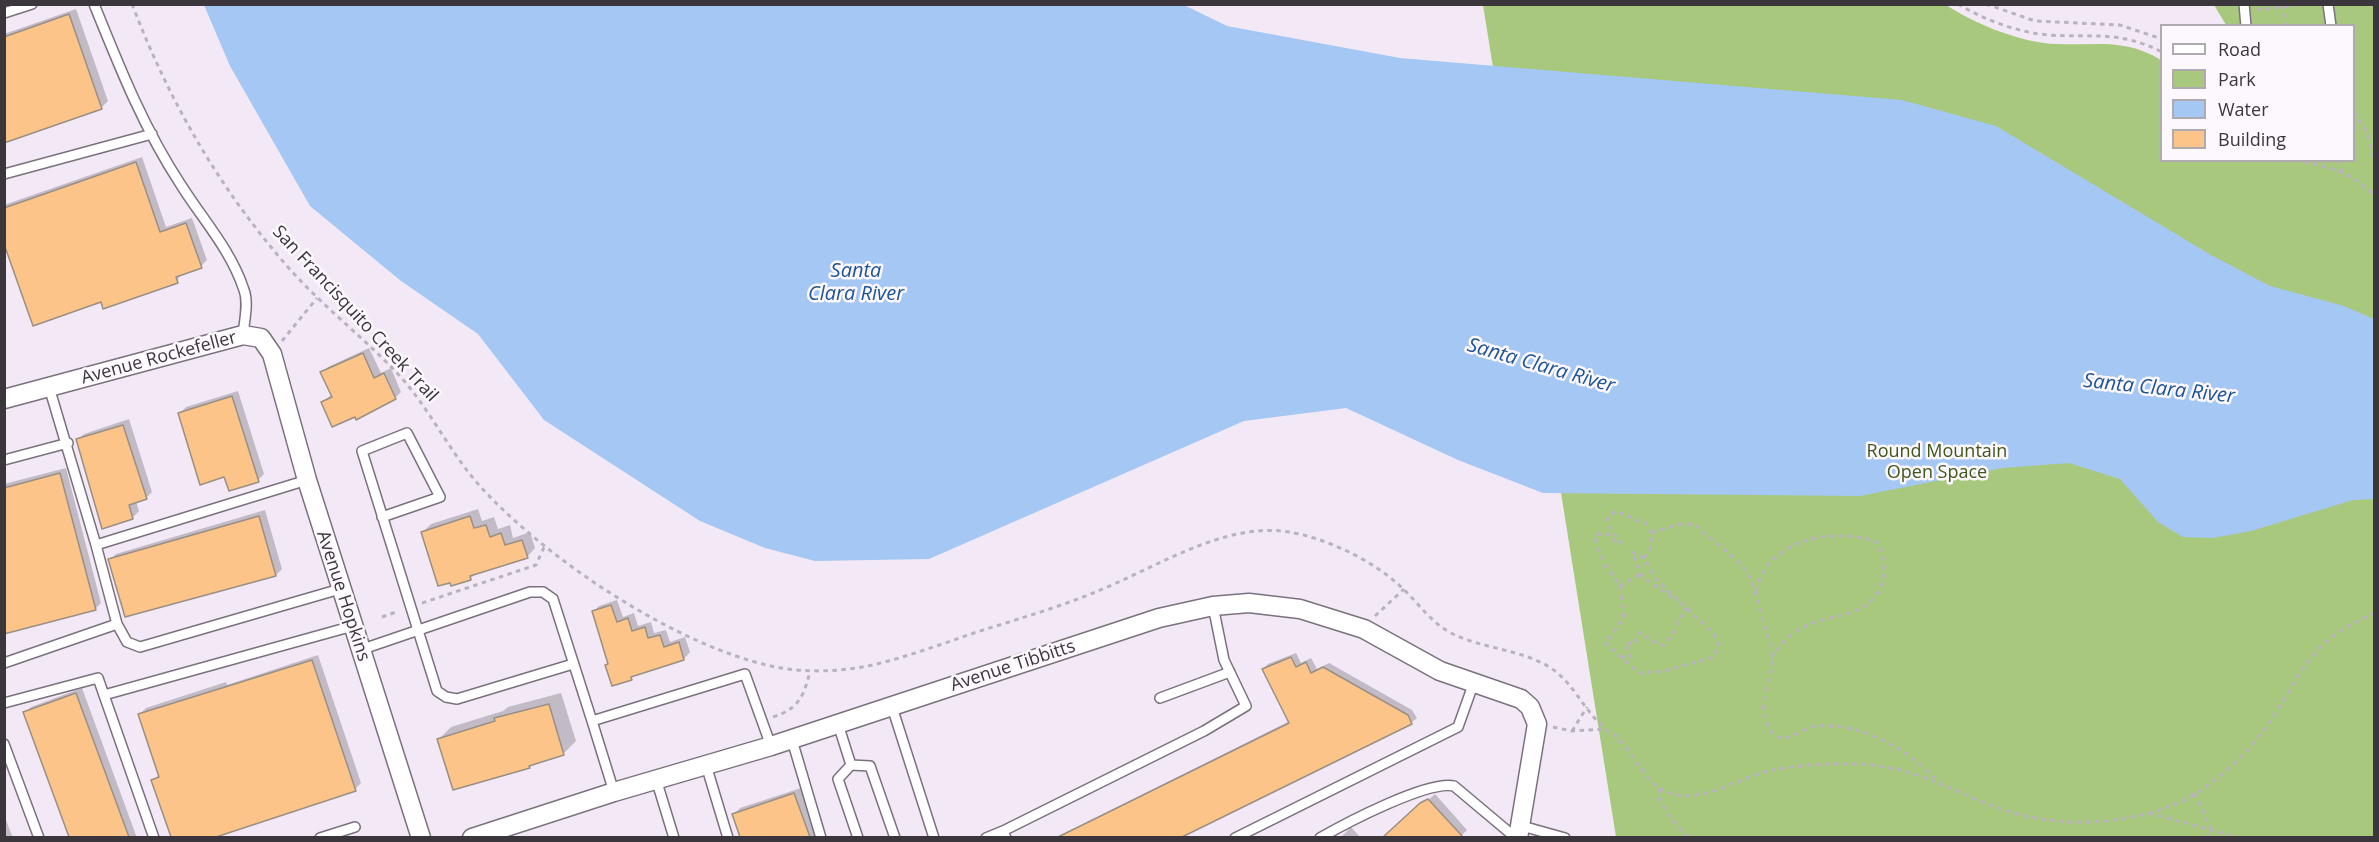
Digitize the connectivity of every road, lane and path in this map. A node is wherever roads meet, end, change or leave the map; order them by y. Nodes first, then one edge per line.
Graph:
1 (32, 4) edge
2 (94, 4) edge
3 (132, 4) edge
4 (1958, 4) edge
5 (1986, 4) edge
6 (2306, 4) edge
7 (2328, 4) edge
8 (2282, 6) edge
9 (2244, 8) edge
10 (4, 13) edge
11 (2246, 24) edge
12 (2286, 24) edge
13 (2331, 24) edge
14 (2160, 38) edge
15 (2160, 51) edge
16 (2355, 113) edge
17 (152, 134) junction
18 (2374, 158) edge
19 (2306, 162) edge
20 (2339, 162) edge
21 (2342, 172) junction
22 (4, 174) edge
23 (2374, 195) edge
24 (317, 298) junction
25 (243, 335) junction
26 (272, 354) junction
27 (49, 387) junction
28 (6, 394) edge
29 (68, 443) junction
30 (4, 460) edge
31 (307, 480) junction
32 (382, 516) junction
33 (1652, 532) junction
34 (96, 545) junction
35 (545, 545) junction
36 (1644, 558) junction
37 (1641, 574) junction
38 (1620, 586) junction
39 (340, 589) junction
40 (1404, 589) dead end
41 (1756, 592) junction
42 (1684, 605) junction
43 (411, 606) junction
44 (1213, 606) junction
45 (2374, 613) edge
46 (382, 617) dead end
47 (117, 624) junction
48 (352, 626) junction
49 (1364, 628) junction
50 (418, 630) junction
51 (360, 650) junction
52 (1619, 656) junction
53 (1772, 657) junction
54 (744, 659) dead end
55 (4, 663) edge
56 (573, 664) junction
57 (810, 671) dead end
58 (1230, 672) junction
59 (1473, 684) junction
60 (104, 695) junction
61 (1160, 698) dead end
62 (4, 703) edge
63 (892, 706) junction
64 (762, 721) junction
65 (592, 722) junction
66 (838, 724) junction
67 (1606, 729) junction
68 (792, 740) junction
69 (4, 744) edge
70 (771, 746) junction
71 (706, 765) junction
72 (851, 765) junction
73 (656, 779) junction
74 (1936, 780) junction
75 (1660, 789) junction
76 (614, 792) junction
77 (2194, 793) junction
78 (2148, 813) junction
79 (354, 827) dead end
80 (2211, 828) junction
81 (1004, 834) edge
82 (1518, 834) edge
83 (39, 837) edge
84 (154, 837) edge
85 (320, 837) edge
86 (421, 837) edge
87 (472, 837) edge
88 (674, 837) edge
89 (728, 837) edge
90 (821, 837) edge
91 (858, 837) edge
92 (895, 837) edge
93 (934, 837) edge
94 (986, 837) edge
95 (1235, 837) edge
96 (1320, 837) edge
97 (1565, 837) edge
98 (1689, 837) edge
99 (2207, 837) edge
100 (2240, 837) edge

1 - 10 lane
2 - 17 lane
3 - 24 path, San Francisquito Creek Trail
4 - 15 path
5 - 14 path
6 - 8 path
7 - 13 lane
8 - 9 path
8 - 12 path
9 - 11 lane
16 - 18 path
17 - 22 lane
17 - 25 lane
19 - 21 path
20 - 21 path
21 - 23 path
24 - 26 path
24 - 35 path, San Francisquito Creek Trail
25 - 26 street, Avenue Rockefeller
25 - 27 street, Avenue Rockefeller
26 - 31 street, Avenue Hopkins
27 - 28 street, Avenue Rockefeller
27 - 29 lane
29 - 30 lane
29 - 34 lane
31 - 34 lane
31 - 39 street, Avenue Hopkins
32 - 32 lane
32 - 43 lane
33 - 36 path
33 - 38 path
33 - 41 path
34 - 47 lane
35 - 43 path
35 - 54 path, San Francisquito Creek Trail
36 - 37 path
36 - 42 path
37 - 38 path
37 - 42 path
38 - 52 path
39 - 47 lane
39 - 48 street, Avenue Hopkins
40 - 49 path
41 - 53 path
41 - 53 path
42 - 52 path
42 - 52 path
43 - 46 path
43 - 50 lane
44 - 49 street, Avenue Tibbitts
44 - 58 lane
44 - 63 street, Avenue Tibbitts
45 - 77 path
47 - 55 lane
48 - 51 street, Avenue Hopkins
48 - 60 lane
49 - 59 street, Avenue Tibbitts
50 - 51 lane
50 - 56 lane
50 - 56 lane
51 - 86 street, Avenue Hopkins
53 - 74 path
56 - 65 lane
57 - 64 path
58 - 61 lane
58 - 81 lane
59 - 82 street, Avenue Tibbitts
59 - 95 lane
60 - 62 lane
60 - 84 lane
63 - 66 street, Avenue Tibbitts
63 - 93 lane
64 - 65 lane
64 - 70 lane
65 - 76 lane
66 - 68 street, Avenue Tibbitts
66 - 72 lane
67 - 67 path
67 - 75 path
68 - 70 street, Avenue Tibbitts
68 - 90 lane
69 - 83 lane
70 - 71 street, Avenue Tibbitts
71 - 73 street, Avenue Tibbitts
71 - 89 lane
72 - 91 lane
72 - 92 lane
73 - 76 street, Avenue Tibbitts
73 - 88 lane
74 - 75 path
74 - 78 path
75 - 98 path
76 - 87 street, Avenue Tibbitts
77 - 78 path
77 - 80 path
78 - 80 path
79 - 85 lane
80 - 99 path
80 - 100 path
81 - 94 lane
82 - 96 lane
82 - 97 lane

